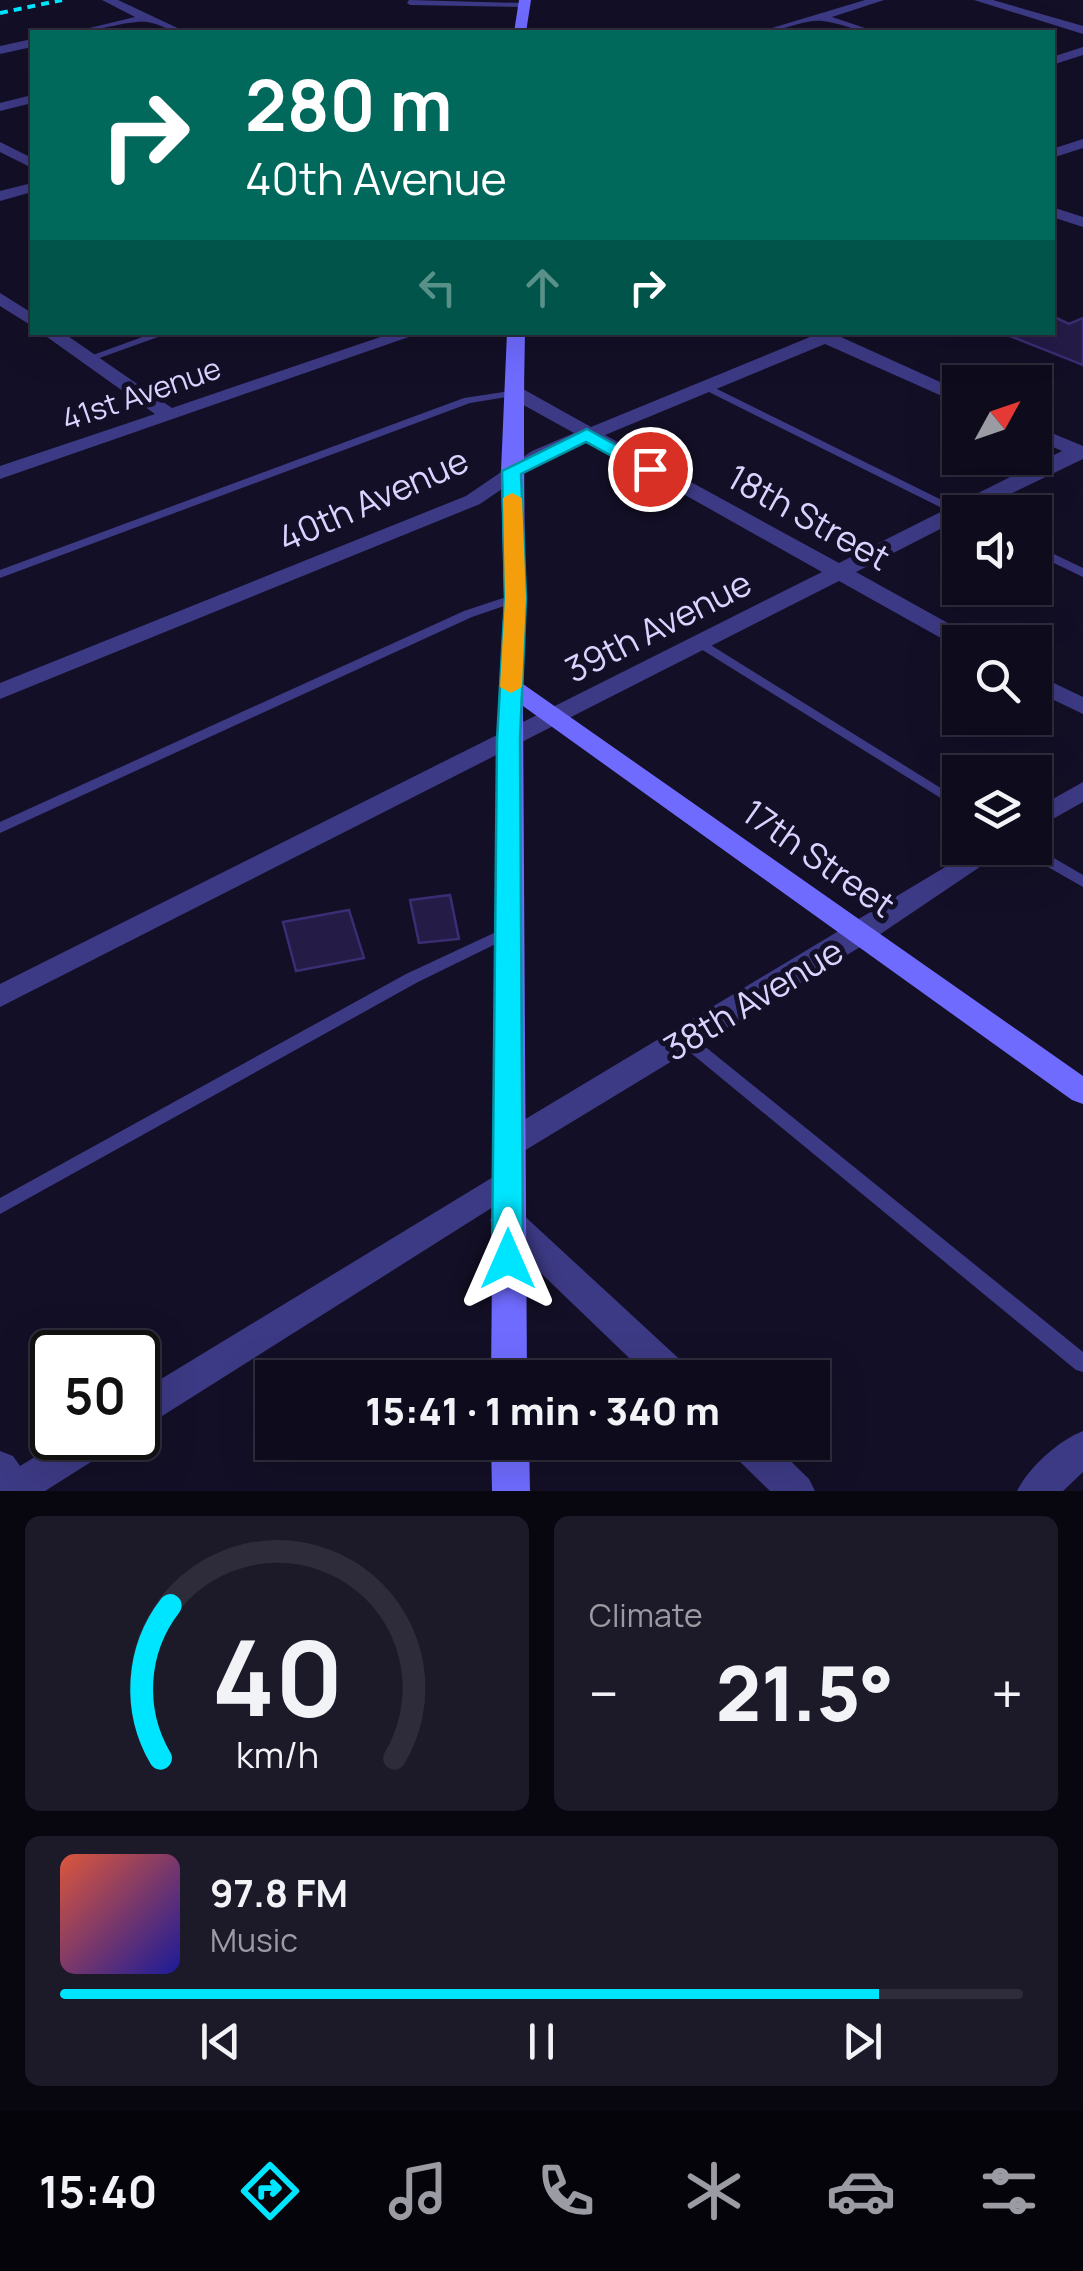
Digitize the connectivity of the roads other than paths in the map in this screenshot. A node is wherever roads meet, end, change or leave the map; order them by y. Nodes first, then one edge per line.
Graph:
1 (108, 0) edge
2 (412, 0) edge
3 (878, 0) edge
4 (980, 0) edge
5 (524, 3) edge
6 (820, 17) junction
7 (147, 18) junction
8 (89, 30) edge
9 (175, 30) edge
10 (520, 30) edge
11 (772, 30) edge
12 (864, 30) edge
13 (1083, 30) edge
14 (30, 43) edge
15 (0, 50) edge
16 (1083, 50) edge
17 (1055, 60) edge
18 (30, 100) edge
19 (0, 107) edge
20 (1083, 143) edge
21 (0, 146) edge
22 (1055, 153) edge
23 (30, 163) edge
24 (30, 188) edge
25 (0, 196) edge
26 (1055, 213) edge
27 (1083, 222) edge
28 (0, 298) edge
29 (28, 313) edge
30 (53, 335) edge
31 (158, 335) edge
32 (405, 335) edge
33 (516, 335) edge
34 (820, 335) edge
35 (88, 359) junction
36 (705, 386) junction
37 (942, 390) edge
38 (516, 393) junction
39 (169, 415) junction
40 (587, 434) junction
41 (1052, 439) edge
42 (1081, 452) edge
43 (512, 471) junction
44 (0, 473) edge
45 (994, 495) edge
46 (942, 504) edge
47 (942, 521) edge
48 (1052, 558) edge
49 (1083, 573) edge
50 (0, 574) edge
51 (838, 574) junction
52 (516, 598) junction
53 (942, 630) edge
54 (701, 643) junction
55 (511, 686) junction
56 (1052, 690) edge
57 (0, 692) edge
58 (1083, 707) edge
59 (555, 716) junction
60 (508, 740) junction
61 (1083, 790) edge
62 (942, 795) edge
63 (1052, 810) edge
64 (0, 828) edge
65 (1052, 864) edge
66 (968, 865) edge
67 (1083, 882) edge
68 (510, 930) junction
69 (860, 934) junction
70 (0, 997) edge
71 (686, 1040) junction
72 (1083, 1092) edge
73 (508, 1146) junction
74 (508, 1181) junction
75 (0, 1207) edge
76 (507, 1220) junction
77 (509, 1360) edge
78 (656, 1360) edge
79 (1083, 1364) edge
80 (160, 1398) edge
81 (1083, 1448) edge
82 (62, 1460) edge
83 (510, 1460) edge
84 (763, 1460) edge
85 (0, 1468) edge
86 (14, 1490) edge
87 (511, 1491) edge
88 (796, 1491) edge
89 (1036, 1491) edge

1 - 7 street
2 - 5 lane
3 - 6 street
4 - 13 street
5 - 10 main road
6 - 11 street
6 - 12 street
7 - 8 street
7 - 9 street
14 - 15 street
16 - 17 street
18 - 19 street
20 - 22 street
21 - 23 street
24 - 25 street
26 - 27 street
28 - 29 street
30 - 35 street
31 - 35 lane
32 - 39 street, 41st Avenue
33 - 38 main road
34 - 36 street, 40th Avenue
34 - 37 street
35 - 39 street
36 - 40 street, 40th Avenue
36 - 46 lane
38 - 40 street, 18th Street
38 - 43 main road
38 - 50 lane
39 - 44 street, 41st Avenue
40 - 43 street, 40th Avenue
40 - 51 street, 18th Street
41 - 42 street
42 - 45 street, 39th Avenue
43 - 52 main road
43 - 57 street, 40th Avenue
47 - 51 street, 39th Avenue
48 - 49 lane
51 - 53 street, 18th Street
51 - 54 street, 39th Avenue
52 - 55 main road
52 - 64 lane
54 - 59 street, 39th Avenue
54 - 62 lane
55 - 59 main road, 17th Street
55 - 60 main road
56 - 58 street
59 - 60 street, 39th Avenue
59 - 69 main road, 17th Street
60 - 68 main road
60 - 70 street, 39th Avenue
61 - 63 street
65 - 67 lane
66 - 69 street, 38th Avenue
68 - 73 main road
68 - 75 lane
69 - 71 street, 38th Avenue
69 - 72 main road, 17th Street
71 - 73 street, 38th Avenue
71 - 79 lane
73 - 74 main road
74 - 76 main road
74 - 80 street
76 - 77 main road
76 - 78 street
81 - 89 street
82 - 86 street
83 - 87 main road
84 - 88 street
85 - 86 street

